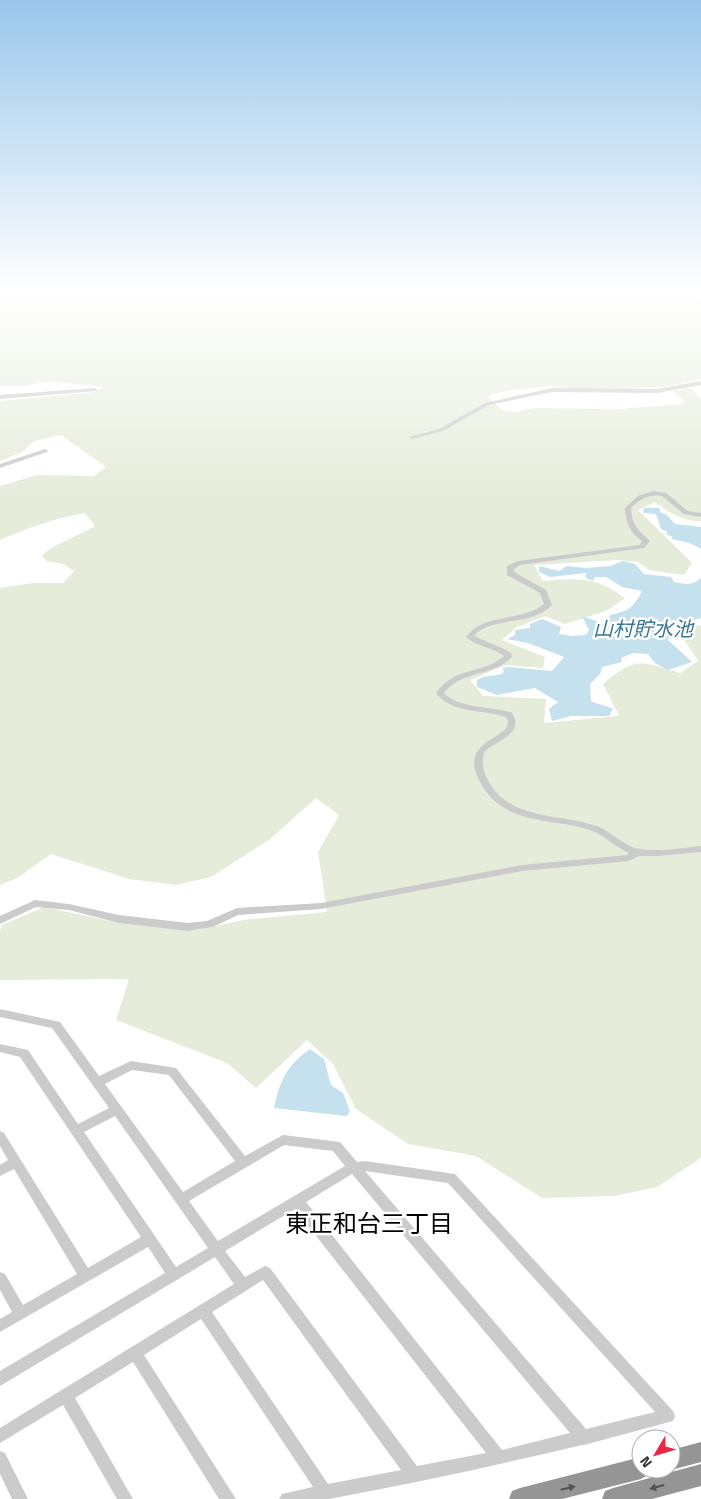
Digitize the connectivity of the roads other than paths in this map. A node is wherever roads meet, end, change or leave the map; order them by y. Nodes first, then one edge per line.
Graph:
1 (701, 383) edge
2 (95, 390) dead end
3 (0, 397) edge
4 (412, 438) dead end
5 (45, 451) dead end
6 (0, 466) edge
7 (701, 515) edge
8 (699, 847) edge
9 (637, 852) junction
10 (0, 920) edge
11 (0, 1013) edge
12 (0, 1048) edge
13 (98, 1082) junction
14 (117, 1109) junction
15 (77, 1130) junction
16 (0, 1136) edge
17 (16, 1162) junction
18 (243, 1162) junction
19 (354, 1167) junction
20 (0, 1171) edge
21 (181, 1199) junction
22 (297, 1201) junction
23 (149, 1239) junction
24 (217, 1249) junction
25 (174, 1275) junction
26 (86, 1276) junction
27 (0, 1278) edge
28 (243, 1286) junction
29 (203, 1311) junction
30 (21, 1314) junction
31 (0, 1326) edge
32 (135, 1353) junction
33 (0, 1379) edge
34 (66, 1396) junction
35 (0, 1436) edge
36 (584, 1438) junction
37 (701, 1452) edge
38 (681, 1457) edge
39 (0, 1458) edge
40 (500, 1458) junction
41 (631, 1471) edge
42 (414, 1475) junction
43 (701, 1475) edge
44 (326, 1493) junction
45 (20, 1499) edge
46 (125, 1499) edge
47 (228, 1499) edge
48 (287, 1499) edge
49 (520, 1499) edge
50 (613, 1499) edge

1 - 4 street
2 - 3 street
5 - 6 street
7 - 9 street
8 - 9 street
9 - 10 street
11 - 13 street
12 - 15 street
13 - 14 street
13 - 18 street
14 - 15 street
14 - 21 street
15 - 23 street
16 - 17 street
17 - 20 street
17 - 26 street
18 - 19 street
18 - 21 street
19 - 22 street
19 - 36 street
19 - 36 street
21 - 24 street
22 - 24 street
22 - 40 street
23 - 25 street
23 - 26 street
24 - 25 street
24 - 28 street
25 - 33 street
26 - 30 street
27 - 30 street
28 - 29 street
28 - 42 street
29 - 32 street
29 - 44 street
30 - 31 street
32 - 34 street
32 - 47 street
34 - 35 street
34 - 46 street
36 - 40 street
37 - 38 highway
39 - 45 street
40 - 42 street
49 -> 41 highway
42 - 44 street
43 -> 50 highway
44 - 48 street

